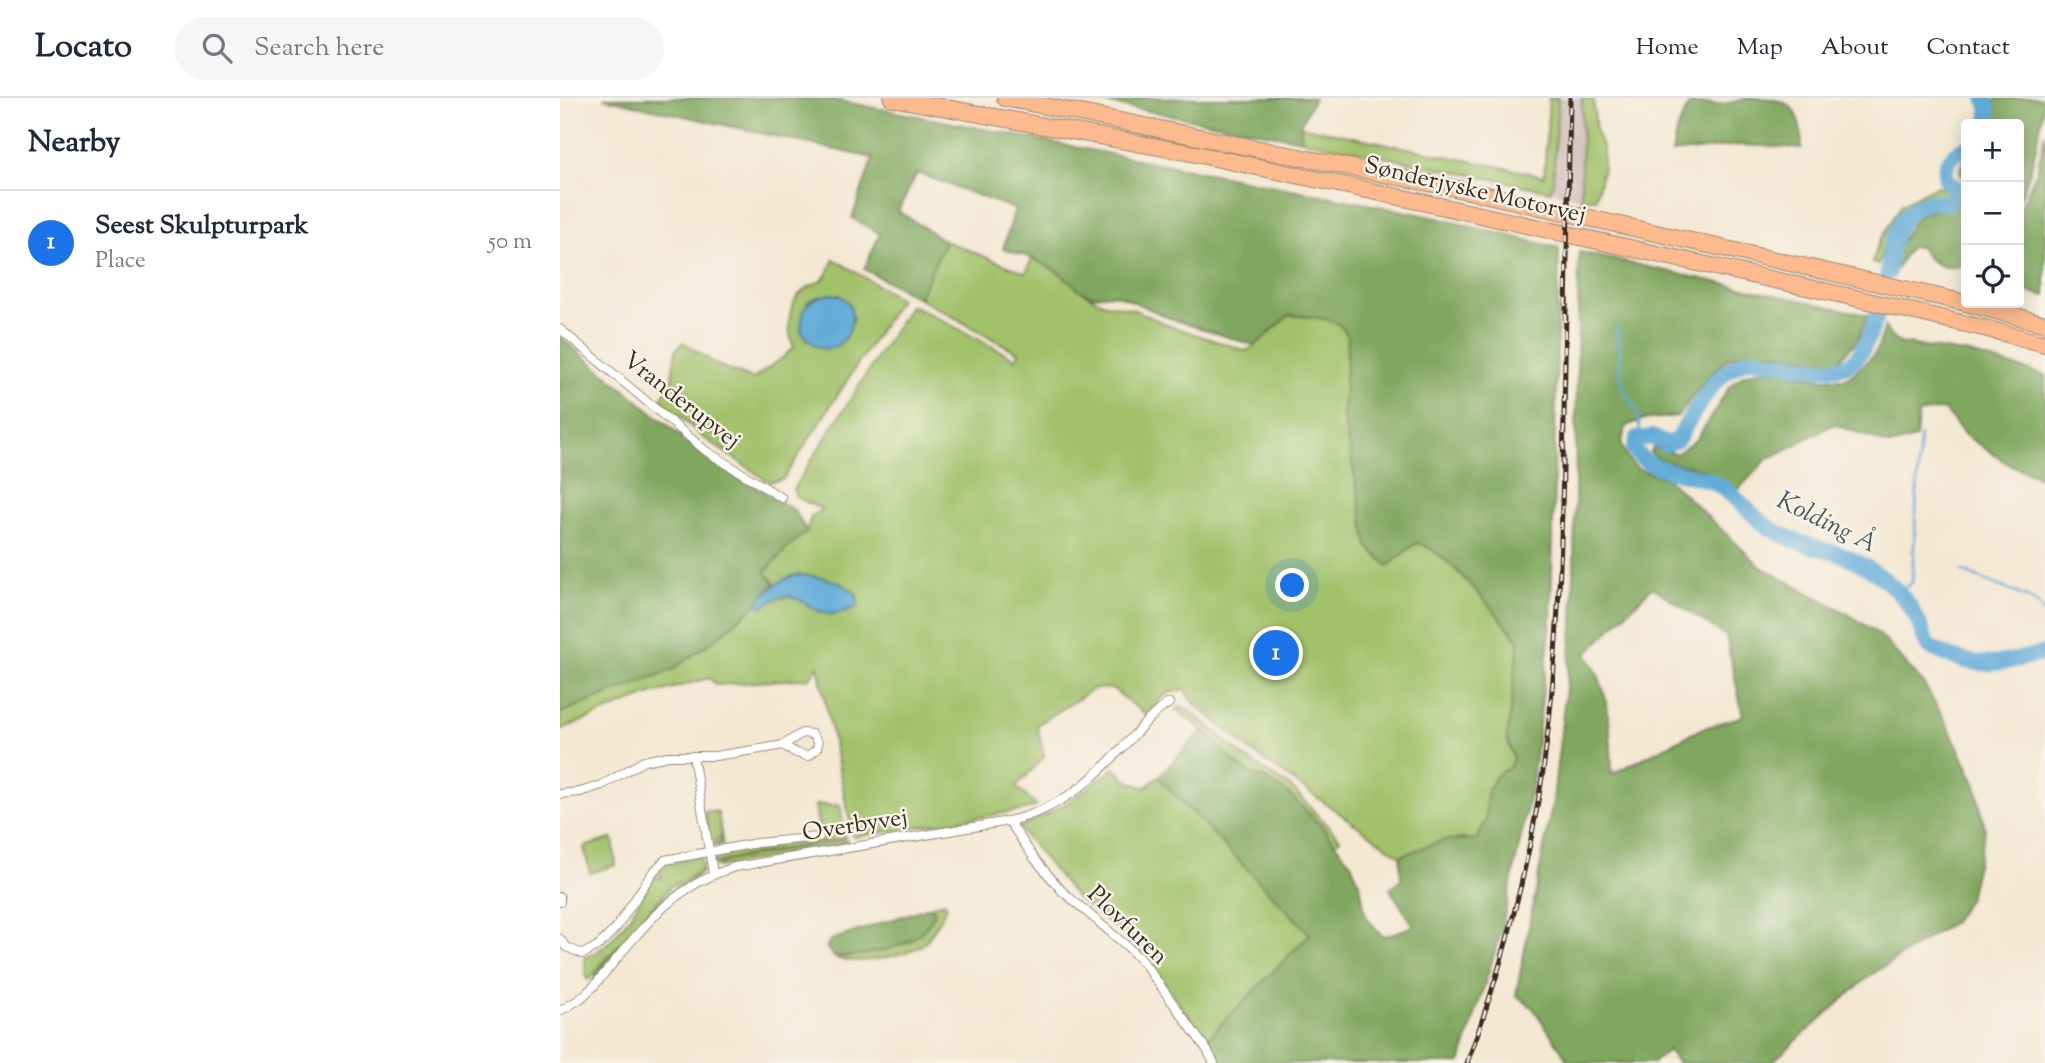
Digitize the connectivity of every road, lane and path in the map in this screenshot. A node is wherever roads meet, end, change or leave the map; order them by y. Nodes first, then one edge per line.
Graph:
1 (892, 98) edge
2 (1005, 98) edge
3 (1961, 302) edge
4 (1985, 308) edge
5 (2045, 324) edge
6 (560, 329) edge
7 (2045, 344) edge
8 (782, 498) dead end
9 (1169, 703) dead end
10 (783, 745) dead end
11 (693, 756) junction
12 (560, 794) edge
13 (1009, 821) junction
14 (819, 837) dead end
15 (709, 851) junction
16 (713, 873) junction
17 (560, 897) edge
18 (560, 902) edge
19 (560, 939) edge
20 (560, 1011) edge
21 (1214, 1063) edge

1 - 7 highway, Sønderjyske Motorvej
2 - 3 highway, Sønderjyske Motorvej
4 - 5 highway, Sønderjyske Motorvej
6 - 8 street, Vranderupvej
9 - 13 street, Overbyvej
10 - 11 street
11 - 12 street
11 - 15 street
13 - 16 street, Overbyvej
13 - 21 street, Plovfuren
14 - 15 street
15 - 16 street
15 - 19 street
16 - 20 street, Overbyvej
17 - 18 street

